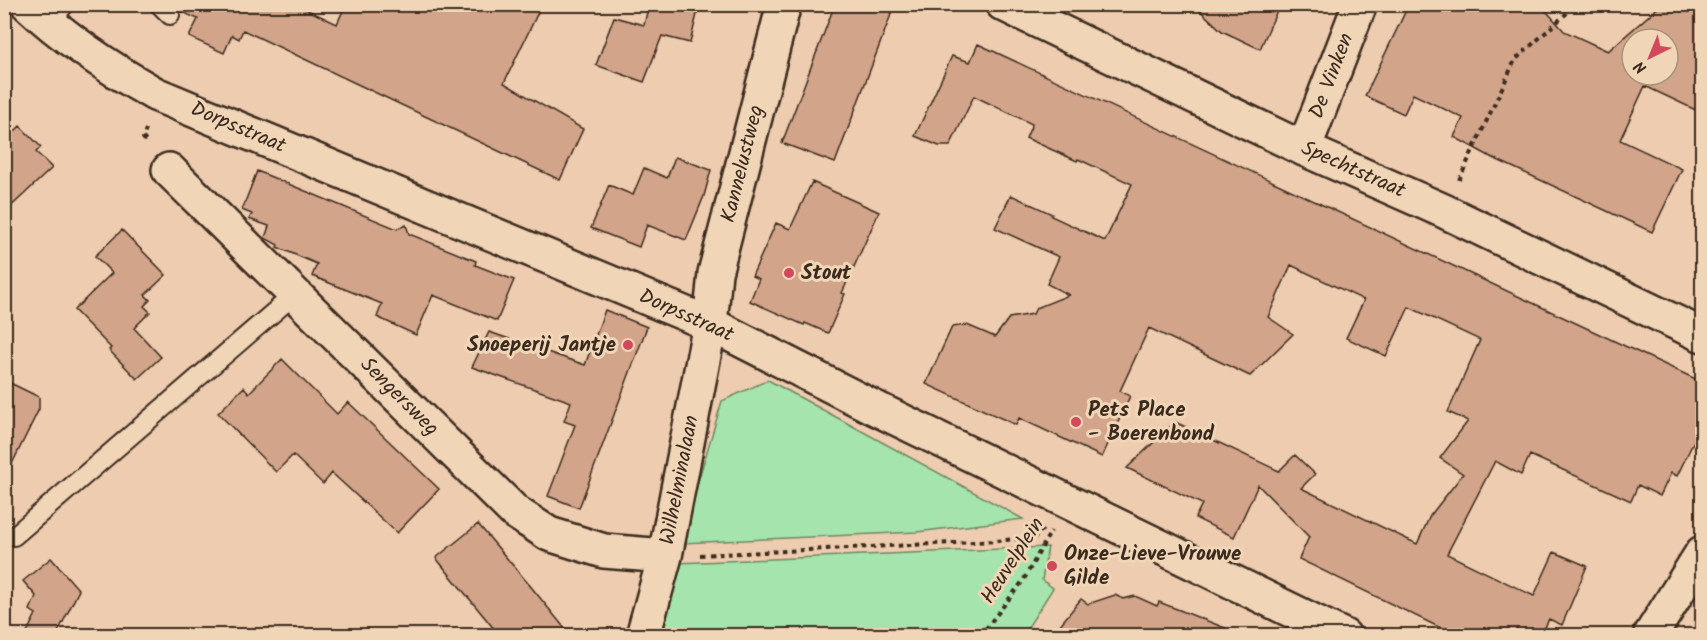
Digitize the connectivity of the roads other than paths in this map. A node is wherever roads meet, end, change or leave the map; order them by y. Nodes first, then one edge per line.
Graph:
1 (784, 4) edge
2 (1003, 4) edge
3 (1360, 4) edge
4 (47, 11) edge
5 (1304, 148) junction
6 (169, 170) dead end
7 (295, 294) junction
8 (710, 324) junction
9 (1702, 335) edge
10 (14, 536) dead end
11 (1702, 553) edge
12 (665, 556) junction
13 (643, 636) edge
14 (1344, 636) edge
15 (1650, 636) edge

1 - 8 street, Kannelustweg
2 - 5 street, Spechtstraat
3 - 5 street, De Vinken
4 - 8 street, Dorpsstraat
5 - 9 street, Spechtstraat
6 - 7 street, Sengersweg
7 - 10 lane
7 - 12 street, Sengersweg
8 - 12 street, Wilhelminalaan
8 - 14 street, Dorpsstraat
11 - 15 street
12 - 13 street, Wilhelminalaan

